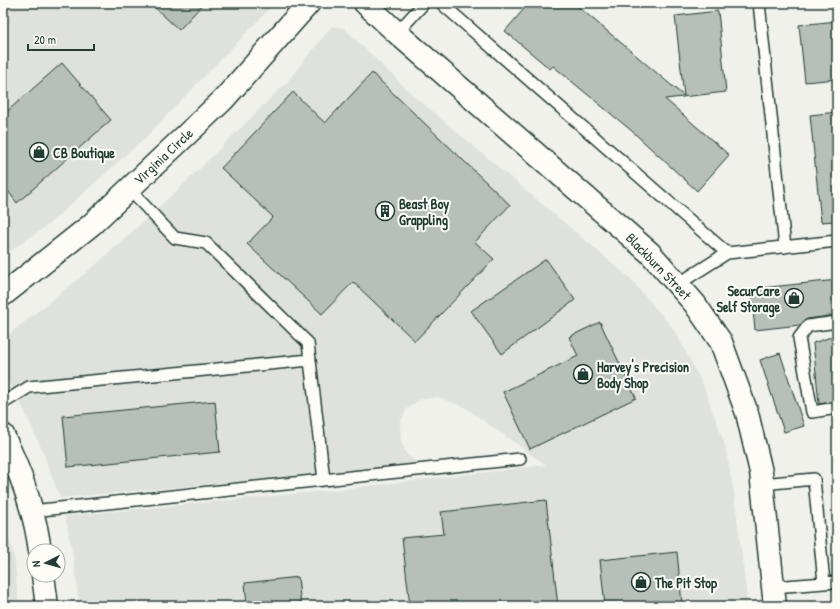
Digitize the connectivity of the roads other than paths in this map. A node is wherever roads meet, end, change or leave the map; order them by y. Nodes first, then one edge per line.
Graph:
1 (309, 3) edge
2 (365, 3) edge
3 (424, 3) edge
4 (441, 3) edge
5 (759, 3) edge
6 (397, 34) junction
7 (129, 189) junction
8 (837, 241) edge
9 (784, 246) junction
10 (727, 253) junction
11 (678, 284) junction
12 (3, 295) edge
13 (837, 322) edge
14 (310, 360) junction
15 (3, 403) edge
16 (837, 408) edge
17 (3, 435) edge
18 (520, 459) dead end
19 (324, 480) junction
20 (762, 484) junction
21 (32, 511) junction
22 (38, 543) edge
23 (837, 582) edge
24 (44, 583) edge
25 (824, 583) junction
26 (774, 596) edge
27 (47, 606) edge

1 - 7 street, Virginia Circle
2 - 6 street, Blackburn Street
3 - 6 lane
4 - 10 lane
5 - 9 lane
6 - 11 street, Blackburn Street
7 - 12 street, Virginia Circle
7 - 14 lane
8 - 9 lane
9 - 10 lane
10 - 11 lane
11 - 20 street, Blackburn Street
13 - 16 lane
14 - 15 lane
14 - 19 lane
17 - 21 street
18 - 19 lane
19 - 21 lane
20 - 25 lane
20 - 26 street, Blackburn Street
21 - 22 street
23 - 25 lane
24 - 27 street
25 - 26 lane

